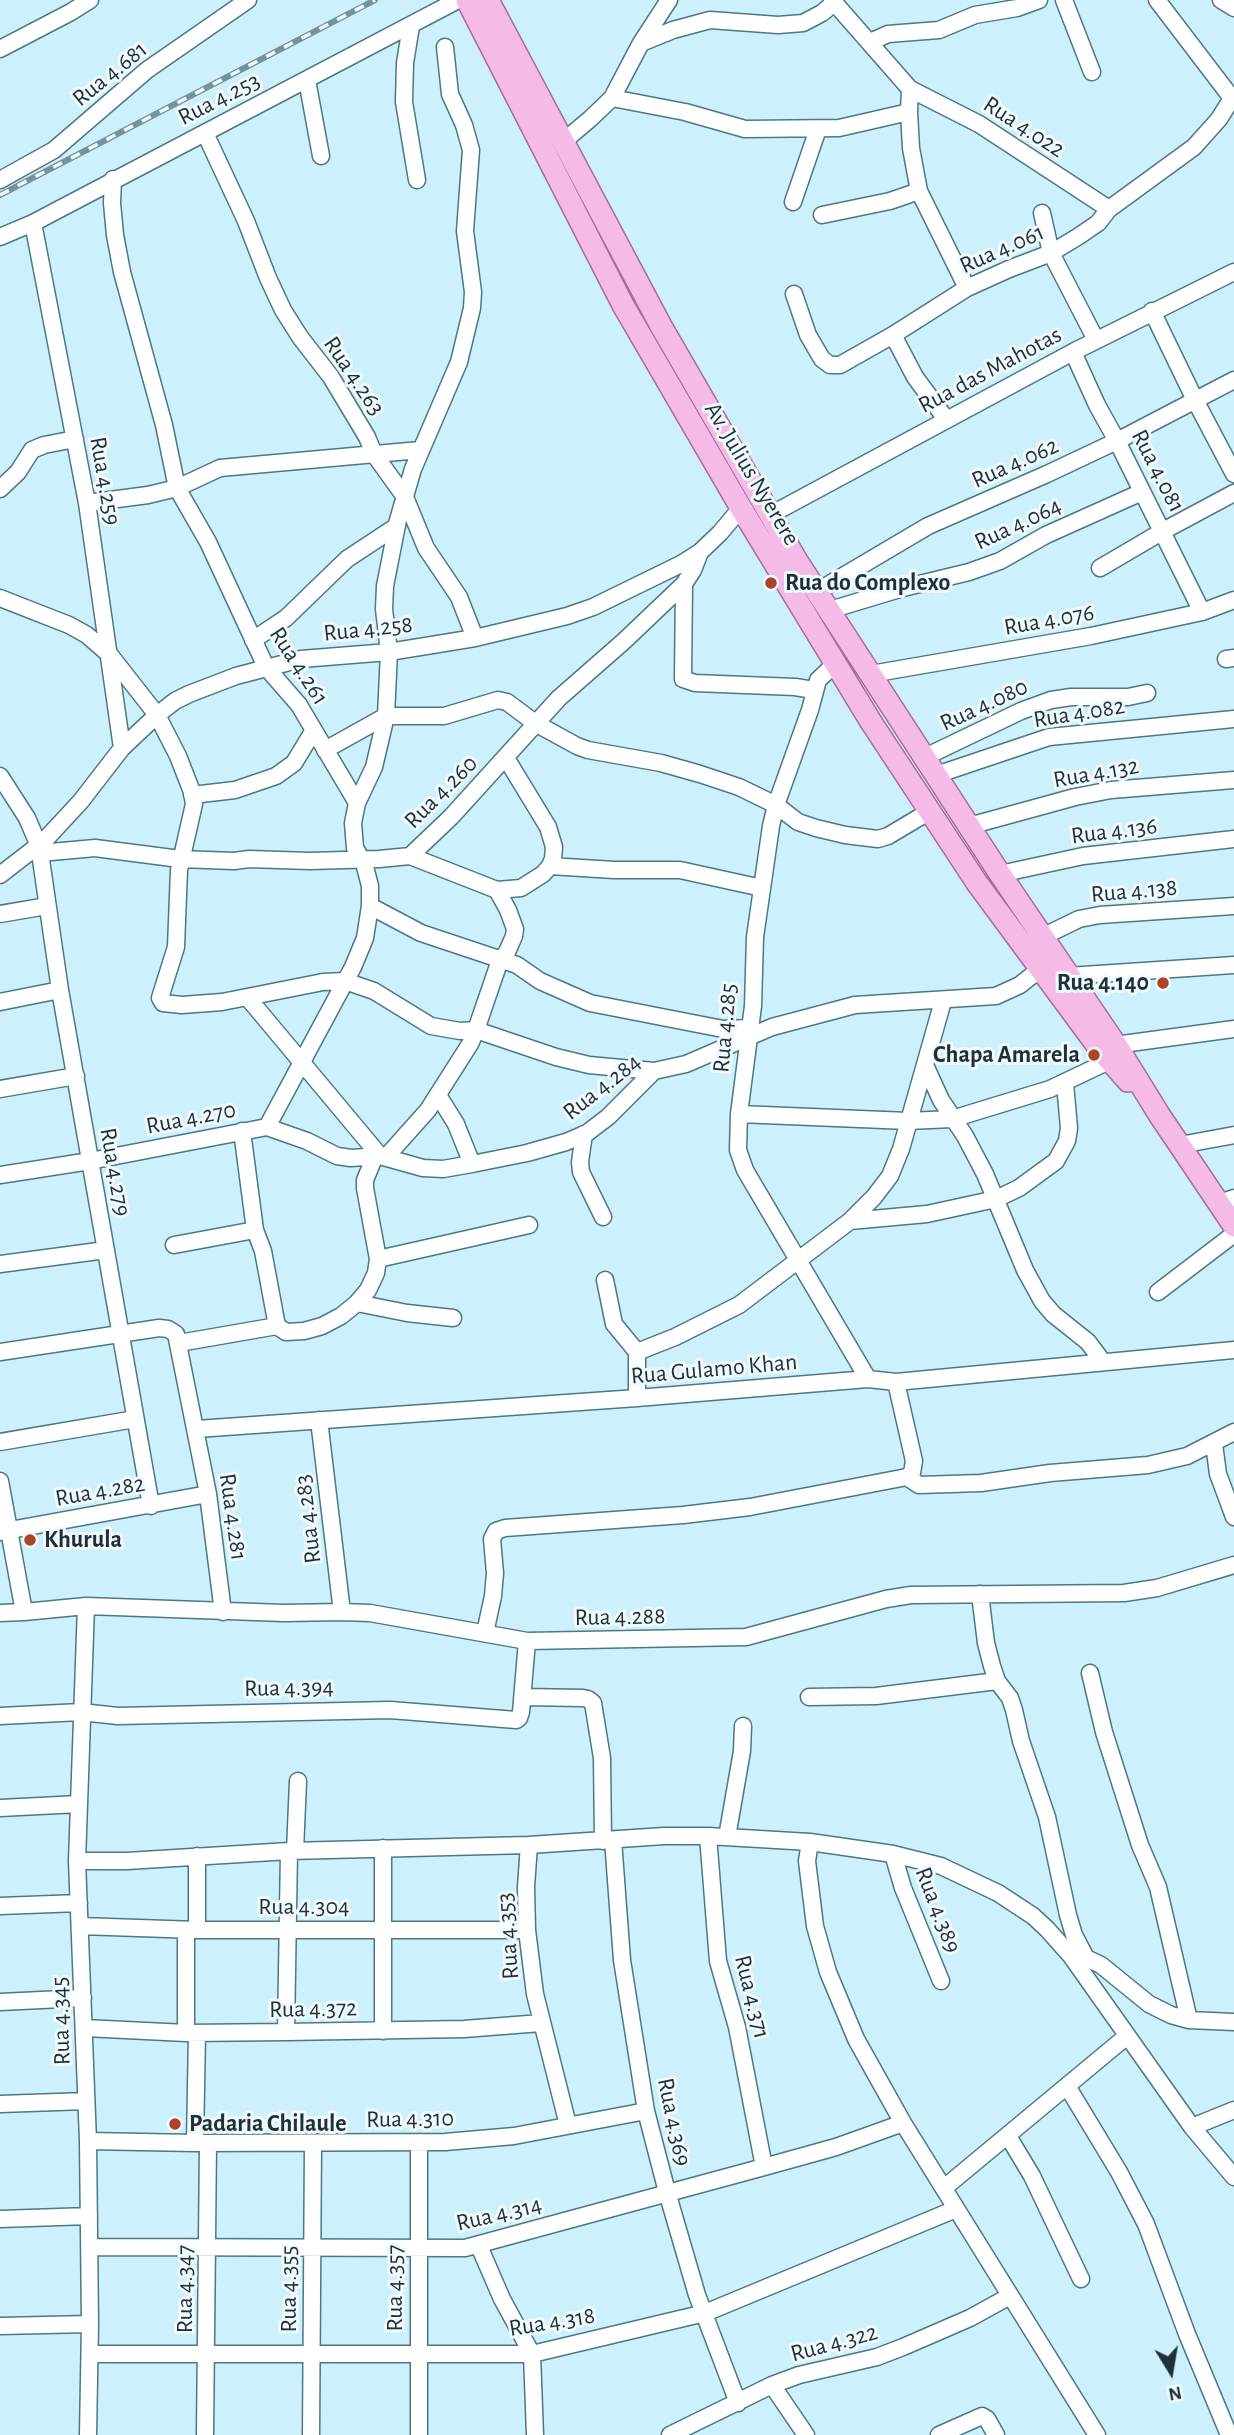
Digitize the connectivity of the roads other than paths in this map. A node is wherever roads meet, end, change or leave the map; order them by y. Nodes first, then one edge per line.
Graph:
1 (90, 0) edge
2 (248, 0) edge
3 (458, 0) edge
4 (467, 0) edge
5 (488, 0) edge
6 (669, 0) edge
7 (1039, 0) edge
8 (1064, 0) edge
9 (1157, 0) edge
10 (1221, 0) edge
11 (833, 1) edge
12 (1234, 8) edge
13 (411, 26) junction
14 (870, 42) junction
15 (641, 43) junction
16 (445, 47) dead end
17 (0, 49) edge
18 (1092, 72) dead end
19 (307, 80) junction
20 (910, 89) junction
21 (612, 98) junction
22 (1233, 98) edge
23 (909, 112) junction
24 (818, 129) junction
25 (205, 132) junction
26 (564, 141) junction
27 (321, 156) dead end
28 (0, 180) edge
29 (113, 180) junction
30 (417, 180) dead end
31 (919, 191) junction
32 (793, 202) dead end
33 (1109, 209) junction
34 (1042, 213) dead end
35 (822, 215) dead end
36 (33, 223) junction
37 (0, 237) edge
38 (1052, 253) junction
39 (1234, 272) edge
40 (967, 288) junction
41 (794, 294) dead end
42 (1152, 311) junction
43 (893, 335) junction
44 (1096, 340) junction
45 (1073, 352) junction
46 (1234, 380) edge
47 (1195, 400) junction
48 (946, 419) junction
49 (75, 439) junction
50 (1118, 441) junction
51 (420, 450) junction
52 (374, 454) junction
53 (1234, 474) edge
54 (177, 488) junction
55 (0, 489) edge
56 (1142, 492) junction
57 (1234, 493) edge
58 (405, 497) junction
59 (87, 503) junction
60 (741, 508) junction
61 (770, 515) junction
62 (397, 526) junction
63 (1163, 531) junction
64 (700, 552) junction
65 (1100, 568) dead end
66 (684, 584) junction
67 (818, 591) junction
68 (0, 598) edge
69 (1234, 600) edge
70 (830, 610) junction
71 (1202, 612) junction
72 (475, 638) junction
73 (253, 640) junction
74 (389, 652) junction
75 (110, 655) junction
76 (835, 664) junction
77 (266, 667) junction
78 (871, 674) junction
79 (814, 690) junction
80 (1147, 693) dead end
81 (157, 715) junction
82 (386, 716) junction
83 (1234, 719) edge
84 (535, 723) junction
85 (314, 730) junction
86 (122, 748) junction
87 (325, 750) junction
88 (506, 758) junction
89 (930, 766) junction
90 (0, 776) edge
91 (1234, 780) edge
92 (192, 795) junction
93 (357, 803) junction
94 (776, 805) junction
95 (930, 811) junction
96 (969, 826) junction
97 (1234, 839) edge
98 (39, 849) junction
99 (410, 856) junction
100 (361, 858) junction
101 (180, 859) junction
102 (550, 866) junction
103 (1000, 874) junction
104 (0, 875) edge
105 (762, 888) junction
106 (497, 890) junction
107 (47, 906) junction
108 (370, 906) junction
109 (1234, 906) edge
110 (0, 914) edge
111 (1042, 937) junction
112 (500, 960) junction
113 (1234, 965) edge
114 (1040, 969) junction
115 (1068, 976) junction
116 (345, 981) junction
117 (61, 990) junction
118 (248, 998) junction
119 (943, 1001) junction
120 (0, 1002) edge
121 (1234, 1029) edge
122 (476, 1030) junction
123 (750, 1032) junction
124 (1112, 1053) junction
125 (301, 1061) junction
126 (925, 1065) junction
127 (654, 1071) junction
128 (76, 1076) junction
129 (1065, 1084) junction
130 (0, 1089) edge
131 (438, 1095) junction
132 (739, 1114) junction
133 (952, 1119) junction
134 (908, 1121) junction
135 (269, 1124) junction
136 (242, 1131) junction
137 (584, 1135) junction
138 (1234, 1135) edge
139 (1180, 1145) junction
140 (380, 1157) junction
141 (90, 1161) junction
142 (472, 1164) junction
143 (0, 1175) edge
144 (996, 1199) junction
145 (1227, 1201) edge
146 (603, 1217) dead end
147 (850, 1221) junction
148 (529, 1225) dead end
149 (1234, 1226) edge
150 (255, 1230) junction
151 (1234, 1234) edge
152 (174, 1245) dead end
153 (106, 1250) junction
154 (378, 1259) junction
155 (798, 1262) junction
156 (0, 1264) edge
157 (605, 1280) dead end
158 (1158, 1292) dead end
159 (357, 1303) junction
160 (453, 1318) dead end
161 (277, 1326) junction
162 (120, 1333) junction
163 (179, 1343) junction
164 (1234, 1350) edge
165 (0, 1352) edge
166 (637, 1352) junction
167 (1103, 1362) junction
168 (868, 1379) junction
169 (896, 1381) junction
170 (637, 1398) junction
171 (135, 1419) junction
172 (319, 1420) junction
173 (197, 1429) junction
174 (1234, 1432) edge
175 (0, 1442) edge
176 (1214, 1444) junction
177 (907, 1477) junction
178 (0, 1481) edge
179 (208, 1494) junction
180 (151, 1506) junction
181 (1234, 1517) edge
182 (5, 1531) edge
183 (1234, 1565) edge
184 (980, 1594) junction
185 (86, 1606) junction
186 (24, 1612) junction
187 (223, 1612) junction
188 (342, 1612) junction
189 (0, 1613) edge
190 (485, 1633) junction
191 (527, 1641) junction
192 (1090, 1673) dead end
193 (997, 1681) junction
194 (523, 1697) junction
195 (809, 1697) dead end
196 (81, 1712) junction
197 (0, 1716) edge
198 (743, 1726) dead end
199 (298, 1781) dead end
200 (79, 1804) junction
201 (0, 1808) edge
202 (708, 1836) junction
203 (727, 1836) junction
204 (608, 1840) junction
205 (810, 1842) junction
206 (529, 1845) junction
207 (383, 1848) junction
208 (292, 1851) junction
209 (893, 1854) junction
210 (197, 1856) junction
211 (77, 1861) junction
212 (79, 1903) junction
213 (0, 1906) edge
214 (80, 1926) junction
215 (191, 1930) junction
216 (287, 1930) junction
217 (383, 1930) junction
218 (527, 1930) junction
219 (1079, 1957) junction
220 (941, 1982) dead end
221 (83, 1998) junction
222 (0, 2002) edge
223 (1189, 2020) junction
224 (1234, 2022) edge
225 (541, 2023) junction
226 (85, 2028) junction
227 (383, 2031) junction
228 (286, 2032) junction
229 (192, 2033) junction
230 (1127, 2036) junction
231 (1067, 2086) junction
232 (86, 2101) junction
233 (0, 2105) edge
234 (1234, 2110) edge
235 (646, 2111) junction
236 (903, 2123) junction
237 (568, 2125) junction
238 (1192, 2127) junction
239 (1008, 2136) junction
240 (88, 2141) junction
241 (419, 2142) junction
242 (202, 2143) junction
243 (313, 2143) junction
244 (764, 2168) junction
245 (1234, 2177) edge
246 (944, 2188) junction
247 (667, 2192) junction
248 (956, 2209) junction
249 (89, 2216) junction
250 (0, 2219) edge
251 (479, 2246) junction
252 (90, 2247) junction
253 (311, 2248) junction
254 (418, 2248) junction
255 (207, 2249) junction
256 (1082, 2279) dead end
257 (1010, 2296) junction
258 (705, 2313) junction
259 (90, 2324) junction
260 (0, 2326) edge
261 (312, 2352) junction
262 (90, 2354) junction
263 (207, 2354) junction
264 (418, 2354) junction
265 (531, 2354) junction
266 (772, 2385) junction
267 (738, 2403) junction
268 (88, 2435) edge
269 (205, 2435) edge
270 (311, 2435) edge
271 (419, 2435) edge
272 (535, 2435) edge
273 (670, 2435) edge
274 (806, 2435) edge
275 (939, 2435) edge
276 (996, 2435) edge
277 (1097, 2435) edge
278 (1229, 2435) edge

1 - 17 street
2 - 28 street, Rua 4.681
3 - 13 street, Rua 4.253
4 - 60 main road, Av. Julius Nyerere
5 - 26 main road, Av. Julius Nyerere
6 - 15 street
7 - 14 street
8 - 18 street
9 - 22 street
10 - 12 street
11 - 14 street
11 - 15 street
13 - 19 street, Rua 4.253
13 - 30 street
14 - 20 street
15 - 21 street
16 - 51 street
19 - 25 street, Rua 4.253
19 - 27 street
20 - 23 street
20 - 33 street, Rua 4.022
21 - 24 street
21 - 26 street
22 - 33 street, Rua 4.061
23 - 24 street
23 - 31 street
24 - 32 street
25 - 29 street, Rua 4.253
25 - 52 street, Rua 4.263
26 - 61 main road, Av. Julius Nyerere
29 - 36 street, Rua 4.253
29 - 54 street, Rua 4.261
31 - 35 street
31 - 40 street
33 - 38 street, Rua 4.061
34 - 38 street
36 - 37 street, Rua 4.253
36 - 49 street, Rua 4.259
38 - 40 street, Rua 4.061
38 - 44 street
39 - 42 street, Rua das Mahotas
40 - 43 street, Rua 4.061
41 - 43 street, Rua 4.061
42 - 44 street, Rua das Mahotas
42 - 47 street
43 - 48 street
44 - 45 street, Rua das Mahotas
45 - 48 street, Rua das Mahotas
45 - 50 street, Rua 4.081
46 - 47 street, Rua 4.062
47 - 50 street, Rua 4.062
47 - 53 street
48 - 61 street, Rua das Mahotas
49 - 55 street
49 - 59 street, Rua 4.259
50 - 56 street, Rua 4.081
50 - 67 street, Rua 4.062
51 - 52 street
51 - 58 street
52 - 54 street
52 - 58 street, Rua 4.263
54 - 59 street
54 - 73 street, Rua 4.261
56 - 63 street, Rua 4.081
56 - 70 street, Rua 4.064
57 - 63 street
58 - 62 street
58 - 72 street, Rua 4.263
59 - 75 street, Rua 4.259
60 - 64 street, Rua 4.258
60 - 76 main road, Av. Julius Nyerere
61 - 67 main road, Av. Julius Nyerere
62 - 73 street
62 - 74 street
63 - 65 street
63 - 71 street, Rua 4.081
64 - 66 street, Rua 4.260
64 - 72 street, Rua 4.258
66 - 79 street
66 - 84 street, Rua 4.260
67 - 70 main road, Av. Julius Nyerere
68 - 75 street
69 - 71 street, Rua 4.076
70 - 78 main road, Av. Julius Nyerere
71 - 78 street, Rua 4.076
72 - 74 street, Rua 4.258
73 - 77 street, Rua 4.261
74 - 77 street, Rua 4.258
74 - 82 street
75 - 81 street
75 - 86 street, Rua 4.259
76 - 79 street, Rua 4.285
76 - 95 main road, Av. Julius Nyerere
77 - 81 street, Rua 4.258
77 - 85 street, Rua 4.261
78 - 89 main road, Av. Julius Nyerere
79 - 94 street, Rua 4.285
80 - 89 street, Rua 4.080
81 - 86 street, Rua 4.258
81 - 92 street
82 - 84 street
82 - 87 street
82 - 93 street
83 - 89 street, Rua 4.082
84 - 88 street, Rua 4.260
84 - 94 street
85 - 87 street, Rua 4.261
85 - 92 street
86 - 98 street, Rua 4.258
87 - 93 street, Rua 4.261
88 - 99 street, Rua 4.260
88 - 102 street
89 - 96 main road, Av. Julius Nyerere
90 - 98 street, Rua 4.279
91 - 96 street, Rua 4.132
92 - 101 street
93 - 100 street
94 - 95 street
94 - 105 street, Rua 4.285
95 - 114 main road, Av. Julius Nyerere
96 - 103 main road, Av. Julius Nyerere
97 - 103 street, Rua 4.136
98 - 101 street, Rua 4.260
98 - 104 street, Rua 4.258
98 - 107 street, Rua 4.279
99 - 100 street, Rua 4.260
99 - 106 street
100 - 101 street, Rua 4.260
100 - 108 street
101 - 118 street
102 - 105 street
102 - 106 street
103 - 111 main road, Av. Julius Nyerere
105 - 123 street, Rua 4.285
106 - 112 street
107 - 110 street
107 - 117 street, Rua 4.279
108 - 112 street
108 - 116 street
109 - 111 street, Rua 4.138
111 - 115 main road, Av. Julius Nyerere
112 - 122 street
112 - 123 street
113 - 115 street
114 - 119 street, Rua 4.284
114 - 124 main road, Av. Julius Nyerere
115 - 124 main road, Av. Julius Nyerere
116 - 118 street
116 - 122 street
116 - 125 street
117 - 120 street
117 - 128 street, Rua 4.279
118 - 125 street
119 - 123 street, Rua 4.284
119 - 126 street
121 - 124 street
122 - 127 street
122 - 131 street
123 - 127 street, Rua 4.284
123 - 132 street, Rua 4.285
124 - 129 street
124 - 139 main road, Av. Julius Nyerere
125 - 135 street
125 - 140 street
126 - 133 street
126 - 134 street
127 - 137 street, Rua 4.284
128 - 130 street
128 - 141 street, Rua 4.279
129 - 133 street
129 - 144 street
131 - 140 street
131 - 142 street
132 - 134 street
132 - 155 street, Rua 4.285
133 - 134 street
133 - 144 street
134 - 147 street
135 - 136 street, Rua 4.270
135 - 140 street, Rua 4.284
136 - 141 street, Rua 4.270
136 - 150 street
137 - 142 street, Rua 4.284
137 - 146 street
138 - 139 street
139 - 145 main road, Av. Julius Nyerere
140 - 142 street, Rua 4.284
140 - 154 street
141 - 143 street, Rua 4.270
141 - 153 street, Rua 4.279
144 - 147 street
144 - 167 street
145 - 149 main road, Av. Julius Nyerere
147 - 155 street
148 - 154 street
150 - 152 street
150 - 161 street
151 - 158 street
153 - 156 street
153 - 162 street, Rua 4.279
154 - 159 street
155 - 166 street
155 - 168 street, Rua 4.285
157 - 166 street
159 - 160 street
159 - 161 street
161 - 163 street
162 - 163 street
162 - 165 street
162 - 171 street, Rua 4.279
163 - 173 street, Rua 4.281
164 - 167 street, Rua Gulamo Khan
166 - 170 street
167 - 169 street, Rua Gulamo Khan
168 - 169 street, Rua Gulamo Khan
168 - 170 street, Rua Gulamo Khan
169 - 177 street
170 - 172 street, Rua Gulamo Khan
171 - 175 street
171 - 180 street, Rua 4.279
172 - 173 street, Rua Gulamo Khan
172 - 188 street, Rua 4.283
173 - 179 street, Rua 4.281
174 - 176 street
176 - 177 street
176 - 181 street
177 - 190 street
178 - 182 street
179 - 180 street, Rua 4.282
179 - 187 street, Rua 4.281
180 - 182 street, Rua 4.282
182 - 186 street
183 - 184 street, Rua 4.288
184 - 191 street, Rua 4.288
184 - 193 street
185 - 186 street, Rua 4.288
185 - 187 street, Rua 4.288
185 - 196 street, Rua 4.345
186 - 189 street, Rua 4.288
187 - 188 street, Rua 4.288
188 - 190 street, Rua 4.288
190 - 191 street, Rua 4.288
191 - 194 street
192 - 223 street
193 - 195 street
193 - 219 street
194 - 196 street, Rua 4.394
194 - 204 street, Rua 4.369
196 - 197 street, Rua 4.394
196 - 200 street, Rua 4.345
198 - 203 street
199 - 208 street
200 - 201 street
200 - 211 street, Rua 4.345
202 - 203 street
202 - 204 street
202 - 244 street, Rua 4.371
203 - 205 street
204 - 206 street
204 - 235 street, Rua 4.369
205 - 209 street
205 - 236 street
206 - 207 street
206 - 218 street, Rua 4.353
207 - 208 street
207 - 217 street
208 - 210 street
208 - 216 street
209 - 219 street
209 - 220 street, Rua 4.389
210 - 211 street
210 - 215 street, Rua 4.347
211 - 212 street, Rua 4.345
212 - 213 street
212 - 214 street, Rua 4.345
214 - 215 street, Rua 4.304
214 - 221 street, Rua 4.345
215 - 216 street, Rua 4.304
215 - 229 street, Rua 4.347
216 - 217 street, Rua 4.304
216 - 228 street
217 - 218 street, Rua 4.304
217 - 227 street
218 - 225 street, Rua 4.353
219 - 223 street
219 - 230 street
221 - 222 street
221 - 226 street, Rua 4.345
223 - 224 street
225 - 227 street, Rua 4.372
225 - 237 street, Rua 4.353
226 - 229 street, Rua 4.372
226 - 232 street, Rua 4.345
227 - 228 street, Rua 4.372
228 - 229 street, Rua 4.372
229 - 242 street, Rua 4.347
230 - 231 street
230 - 238 street
231 - 239 street
231 - 278 street
232 - 233 street
232 - 240 street, Rua 4.345
234 - 238 street
235 - 237 street, Rua 4.310
235 - 247 street, Rua 4.369
236 - 244 street, Rua 4.314
236 - 246 street
237 - 241 street, Rua 4.310
238 - 245 street
239 - 246 street
239 - 256 street
240 - 242 street, Rua 4.310
240 - 249 street, Rua 4.345
241 - 243 street, Rua 4.310
241 - 254 street, Rua 4.357
242 - 243 street, Rua 4.310
242 - 255 street, Rua 4.347
243 - 253 street, Rua 4.355
244 - 247 street, Rua 4.314
246 - 248 street
247 - 251 street, Rua 4.314
247 - 258 street, Rua 4.369
248 - 257 street
248 - 258 street, Rua 4.318
249 - 250 street
249 - 252 street, Rua 4.345
251 - 254 street, Rua 4.314
251 - 265 street
252 - 255 street, Rua 4.314
252 - 259 street, Rua 4.345
253 - 254 street, Rua 4.314
253 - 255 street, Rua 4.314
253 - 261 street, Rua 4.355
254 - 264 street, Rua 4.357
255 - 263 street, Rua 4.347
257 - 266 street, Rua 4.322
257 - 277 street
258 - 265 street, Rua 4.318
258 - 267 street, Rua 4.369
259 - 260 street
259 - 262 street, Rua 4.345
261 - 263 street, Rua 4.318
261 - 264 street, Rua 4.318
261 - 270 street, Rua 4.355
262 - 263 street, Rua 4.318
262 - 268 street, Rua 4.345
263 - 269 street, Rua 4.347
264 - 265 street, Rua 4.318
264 - 271 street, Rua 4.357
265 - 272 street
266 - 267 street, Rua 4.322
266 - 274 street
267 - 273 street, Rua 4.322
275 - 276 street

